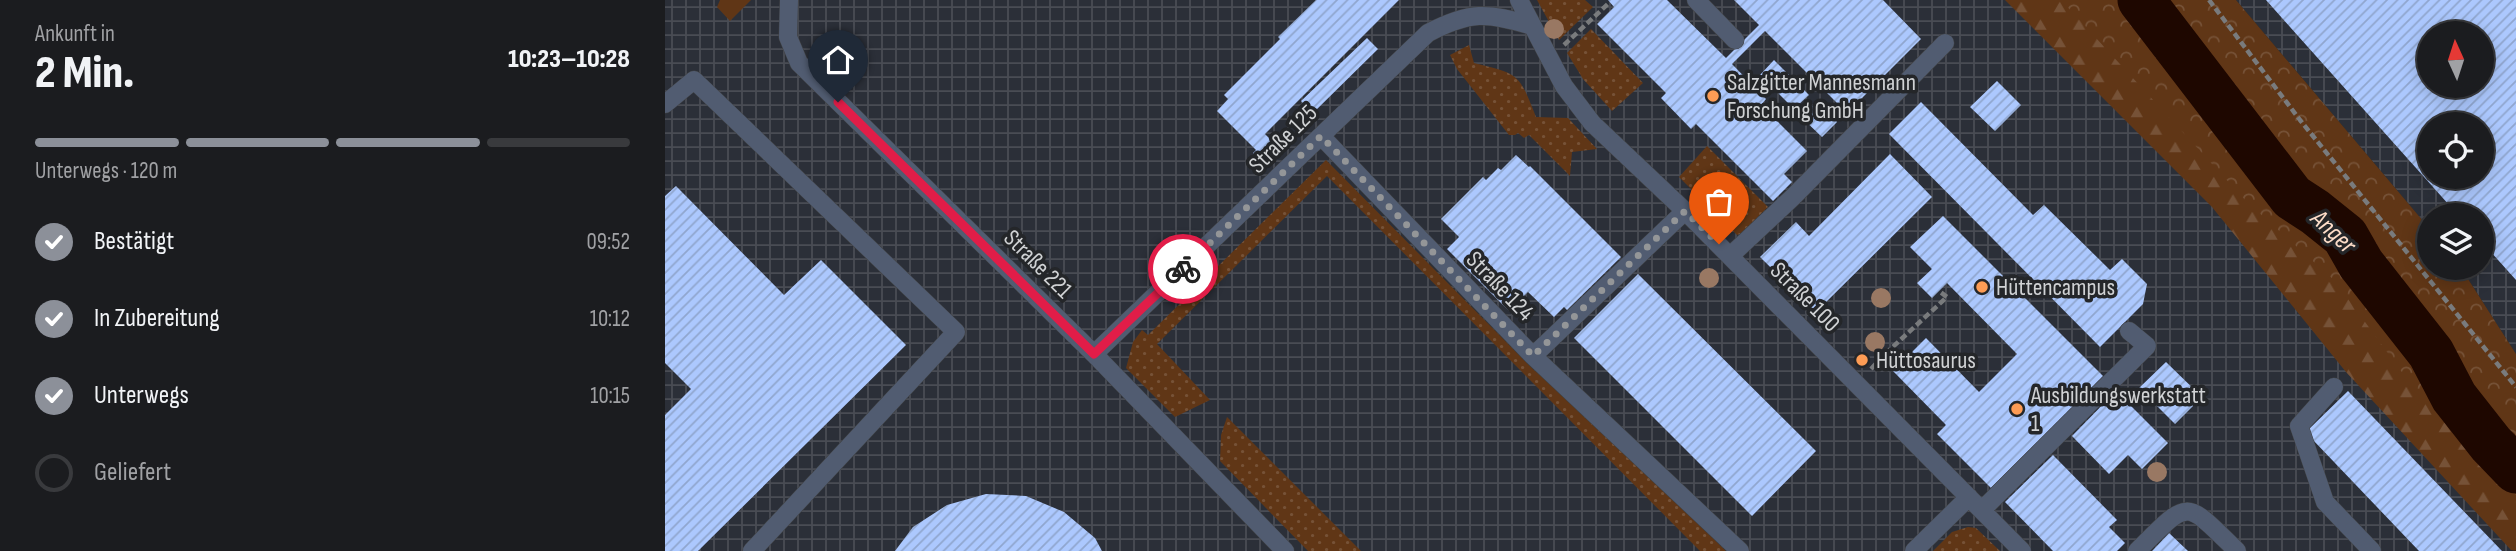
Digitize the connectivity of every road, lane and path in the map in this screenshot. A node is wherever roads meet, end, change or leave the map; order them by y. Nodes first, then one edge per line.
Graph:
1 (789, 0) edge
2 (1519, 0) edge
3 (1696, 0) edge
4 (2209, 0) edge
5 (1610, 2) dead end
6 (1532, 26) junction
7 (1735, 40) dead end
8 (1945, 43) dead end
9 (1561, 48) dead end
10 (665, 104) edge
11 (1321, 136) junction
12 (1685, 211) junction
13 (1730, 256) junction
14 (1939, 290) dead end
15 (2129, 331) dead end
16 (1094, 354) junction
17 (1533, 356) junction
18 (1868, 377) dead end
19 (2334, 387) dead end
20 (2516, 387) edge
21 (1969, 497) junction
22 (1982, 510) junction
23 (752, 551) edge
24 (1285, 551) edge
25 (1740, 551) edge
26 (1914, 551) edge
27 (2022, 551) edge
28 (2137, 551) edge
29 (2237, 551) edge
30 (2372, 551) edge

1 - 16 street, Straße 221
2 - 6 street, Straße 100
3 - 7 street
4 - 20 path
5 - 9 path
6 - 11 street, Straße 125
6 - 12 street, Straße 100
8 - 13 street
10 - 23 street
11 - 16 street, Straße 125
11 - 17 street, Straße 124
12 - 13 street, Straße 100
12 - 17 street
13 - 21 street, Straße 100
14 - 18 path
15 - 22 street
16 - 24 street, Straße 221
17 - 25 street, Straße 124
19 - 30 street
21 - 22 street, Straße 100
21 - 26 street
22 - 27 street, Straße 100
28 - 29 street

